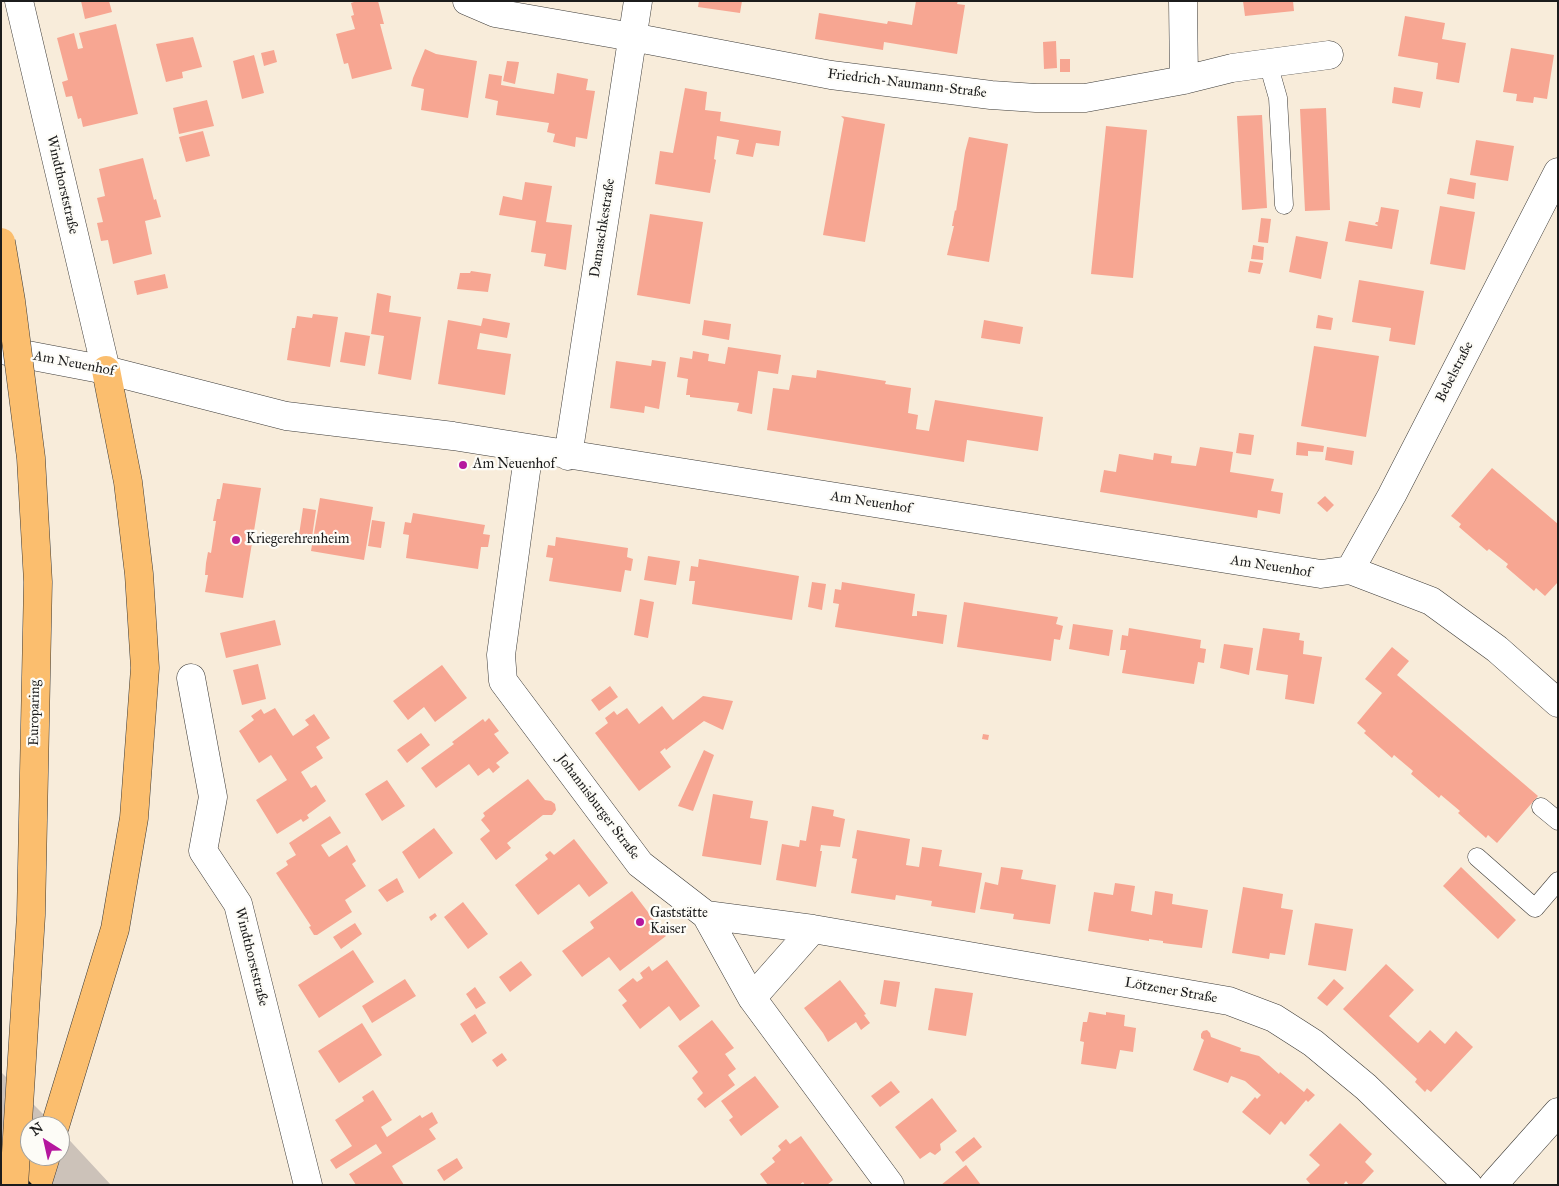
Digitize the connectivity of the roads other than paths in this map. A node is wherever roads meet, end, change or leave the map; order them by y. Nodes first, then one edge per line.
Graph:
1 (19, 1) edge
2 (467, 1) edge
3 (638, 1) edge
4 (1183, 1) edge
5 (632, 37) junction
6 (1329, 55) dead end
7 (1268, 62) junction
8 (1184, 80) junction
9 (1558, 172) edge
10 (1284, 205) dead end
11 (1, 242) edge
12 (1, 350) edge
13 (106, 370) junction
14 (529, 449) junction
15 (568, 456) junction
16 (1350, 570) junction
17 (191, 678) dead end
18 (1558, 703) edge
19 (1541, 807) dead end
20 (1558, 821) edge
21 (1477, 857) dead end
22 (1558, 881) edge
23 (706, 915) junction
24 (813, 929) junction
25 (752, 998) junction
26 (1558, 1112) edge
27 (58, 1116) edge
28 (43, 1166) edge
29 (14, 1185) edge
30 (37, 1185) edge
31 (308, 1185) edge
32 (890, 1185) edge
33 (1468, 1185) edge
34 (1493, 1185) edge

1 - 13 street, Windthorststraße
2 - 5 street, Friedrich-Naumann-Straße
3 - 5 street, Damaschkestraße
4 - 8 street
5 - 8 street, Friedrich-Naumann-Straße
5 - 15 street, Damaschkestraße
6 - 7 street, Friedrich-Naumann-Straße
7 - 8 street, Friedrich-Naumann-Straße
7 - 10 lane
9 - 16 street, Bebelstraße
11 - 29 highway, Europaring, bridge
12 - 13 street, Am Neuenhof
13 - 14 street, Am Neuenhof
13 - 27 highway
14 - 15 street, Am Neuenhof
14 - 23 street, Johannisburger Straße
15 - 16 street, Am Neuenhof
16 - 18 street, Am Neuenhof
17 - 31 street, Windthorststraße
19 - 20 lane
21 - 22 lane
23 - 24 street, Lötzener Straße
23 - 25 street, Johannisburger Straße
24 - 25 street
24 - 33 street, Lötzener Straße
25 - 32 street, Johannisburger Straße
26 - 34 street
28 - 30 highway

